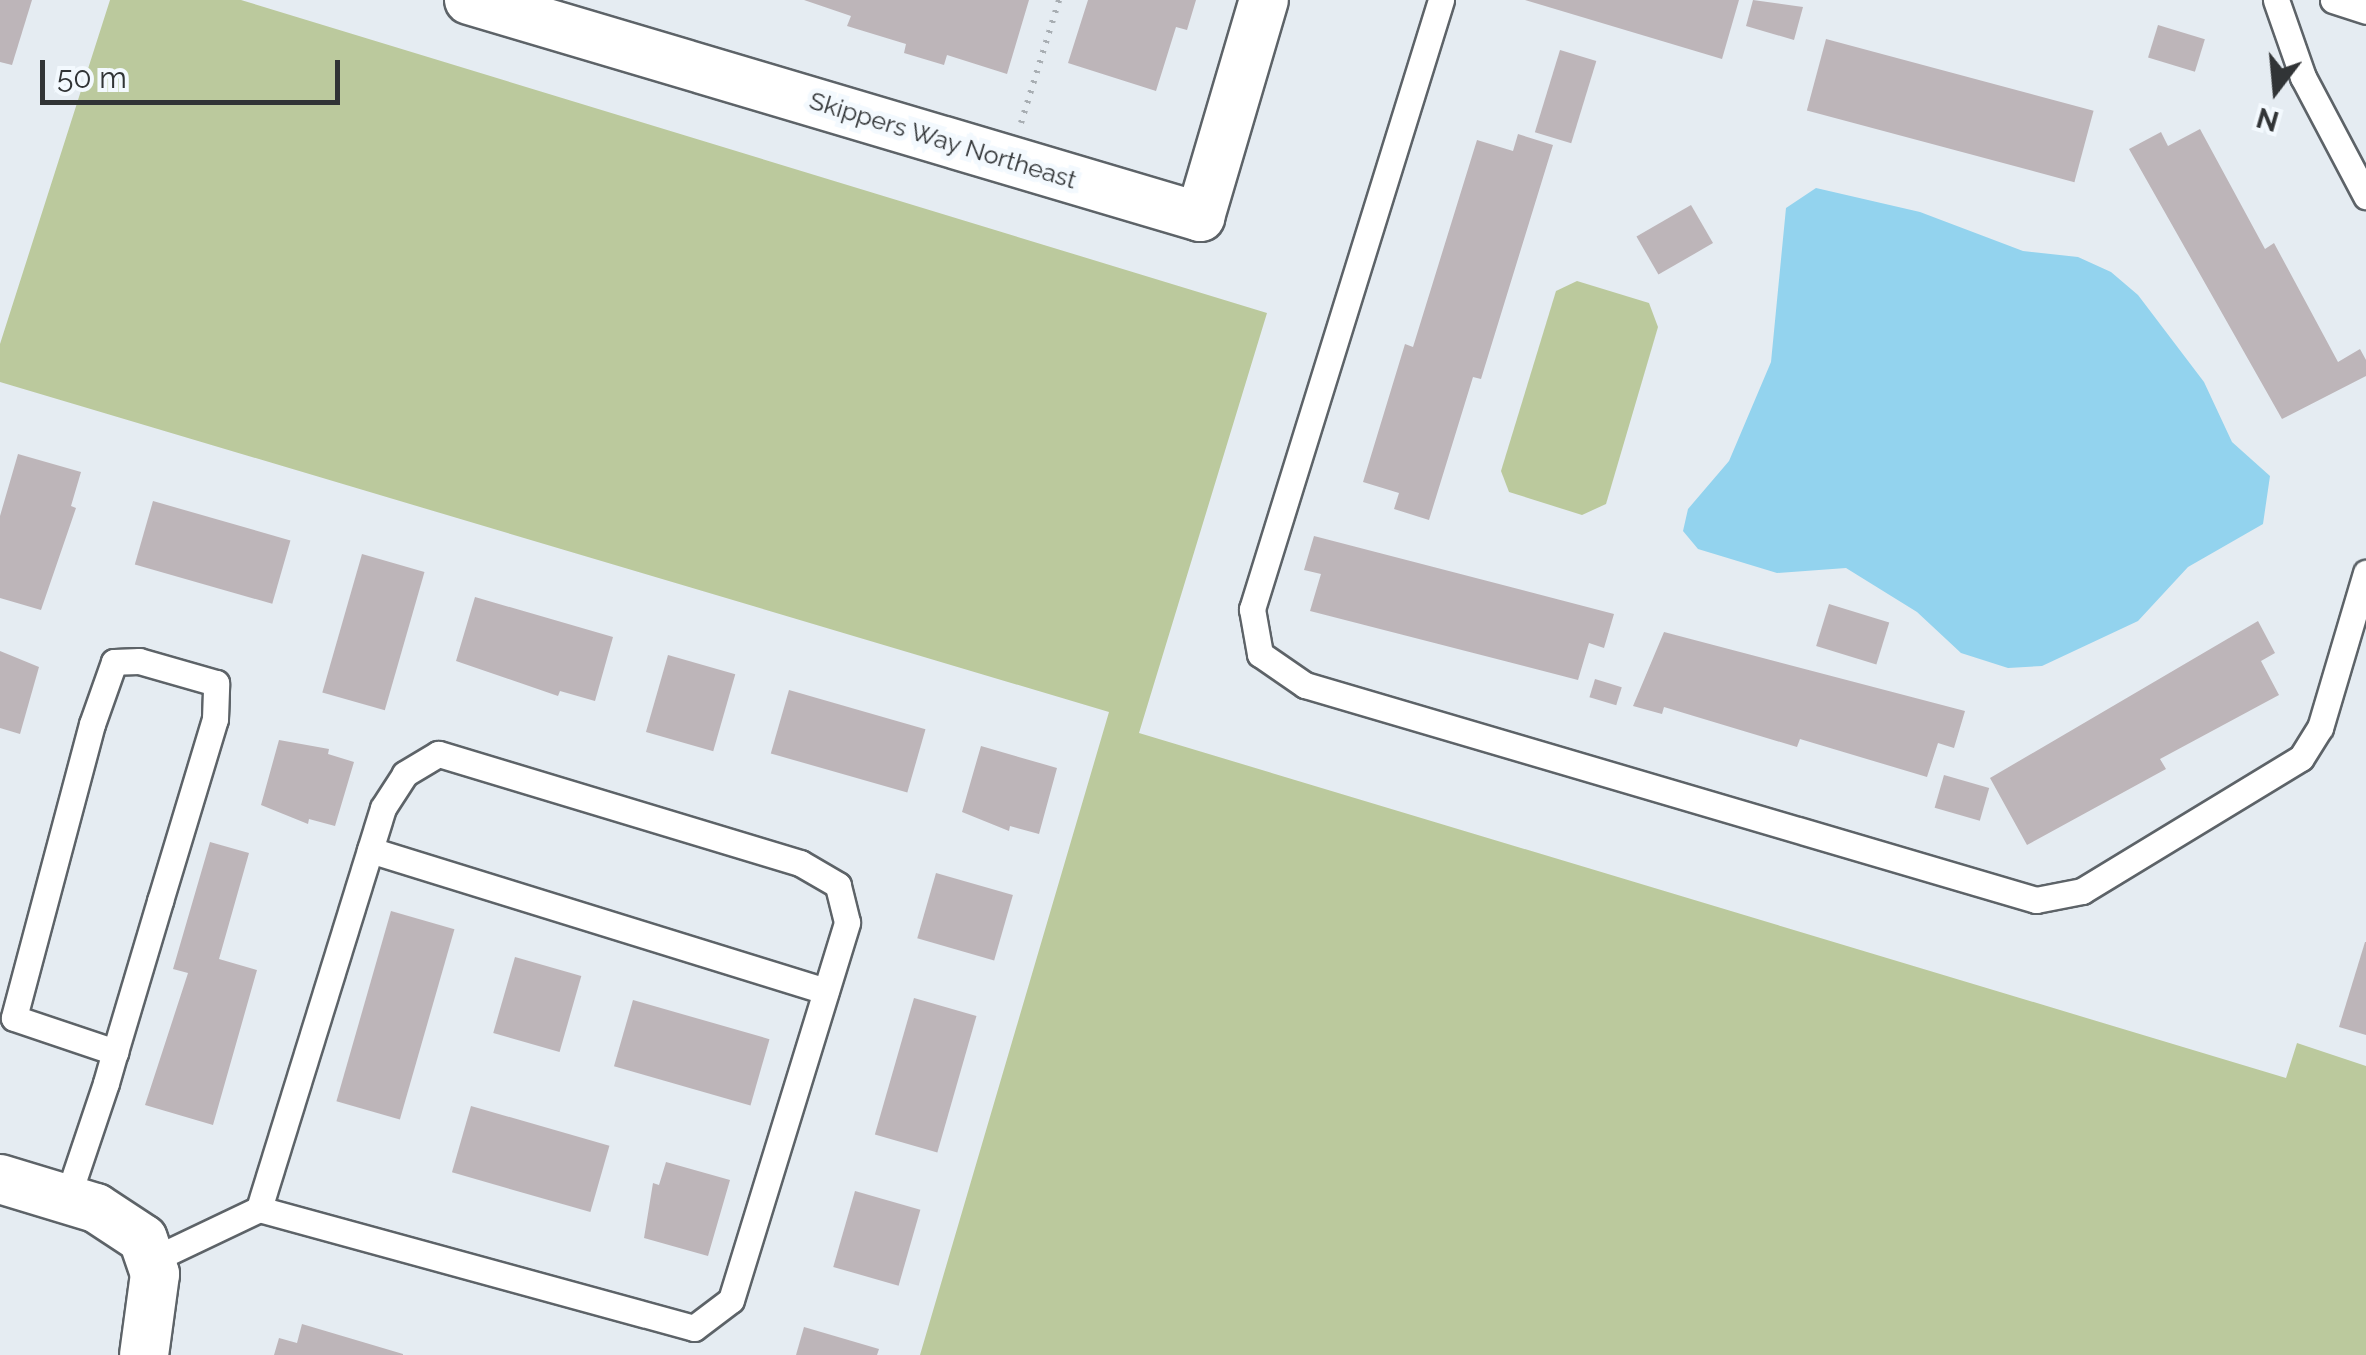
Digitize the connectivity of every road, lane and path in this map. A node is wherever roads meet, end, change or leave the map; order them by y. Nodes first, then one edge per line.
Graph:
1 (469, 0) edge
2 (1059, 0) edge
3 (1264, 0) edge
4 (1441, 0) edge
5 (2276, 0) edge
6 (2333, 0) edge
7 (2366, 11) edge
8 (1010, 160) junction
9 (2366, 196) edge
10 (2366, 573) edge
11 (370, 850) junction
12 (826, 991) junction
13 (7, 1016) edge
14 (115, 1052) junction
15 (0, 1179) edge
16 (67, 1199) junction
17 (258, 1209) junction
18 (150, 1261) junction
19 (144, 1355) edge

1 - 8 street, Skippers Way Northeast
2 - 8 path
3 - 8 street, Skippers Way Northeast
4 - 10 lane
5 - 9 lane
6 - 7 lane
11 - 12 lane
11 - 12 lane
11 - 17 lane
12 - 17 lane
13 - 14 lane
13 - 14 lane
14 - 16 lane
15 - 16 street
16 - 18 street
17 - 18 lane
18 - 19 street

